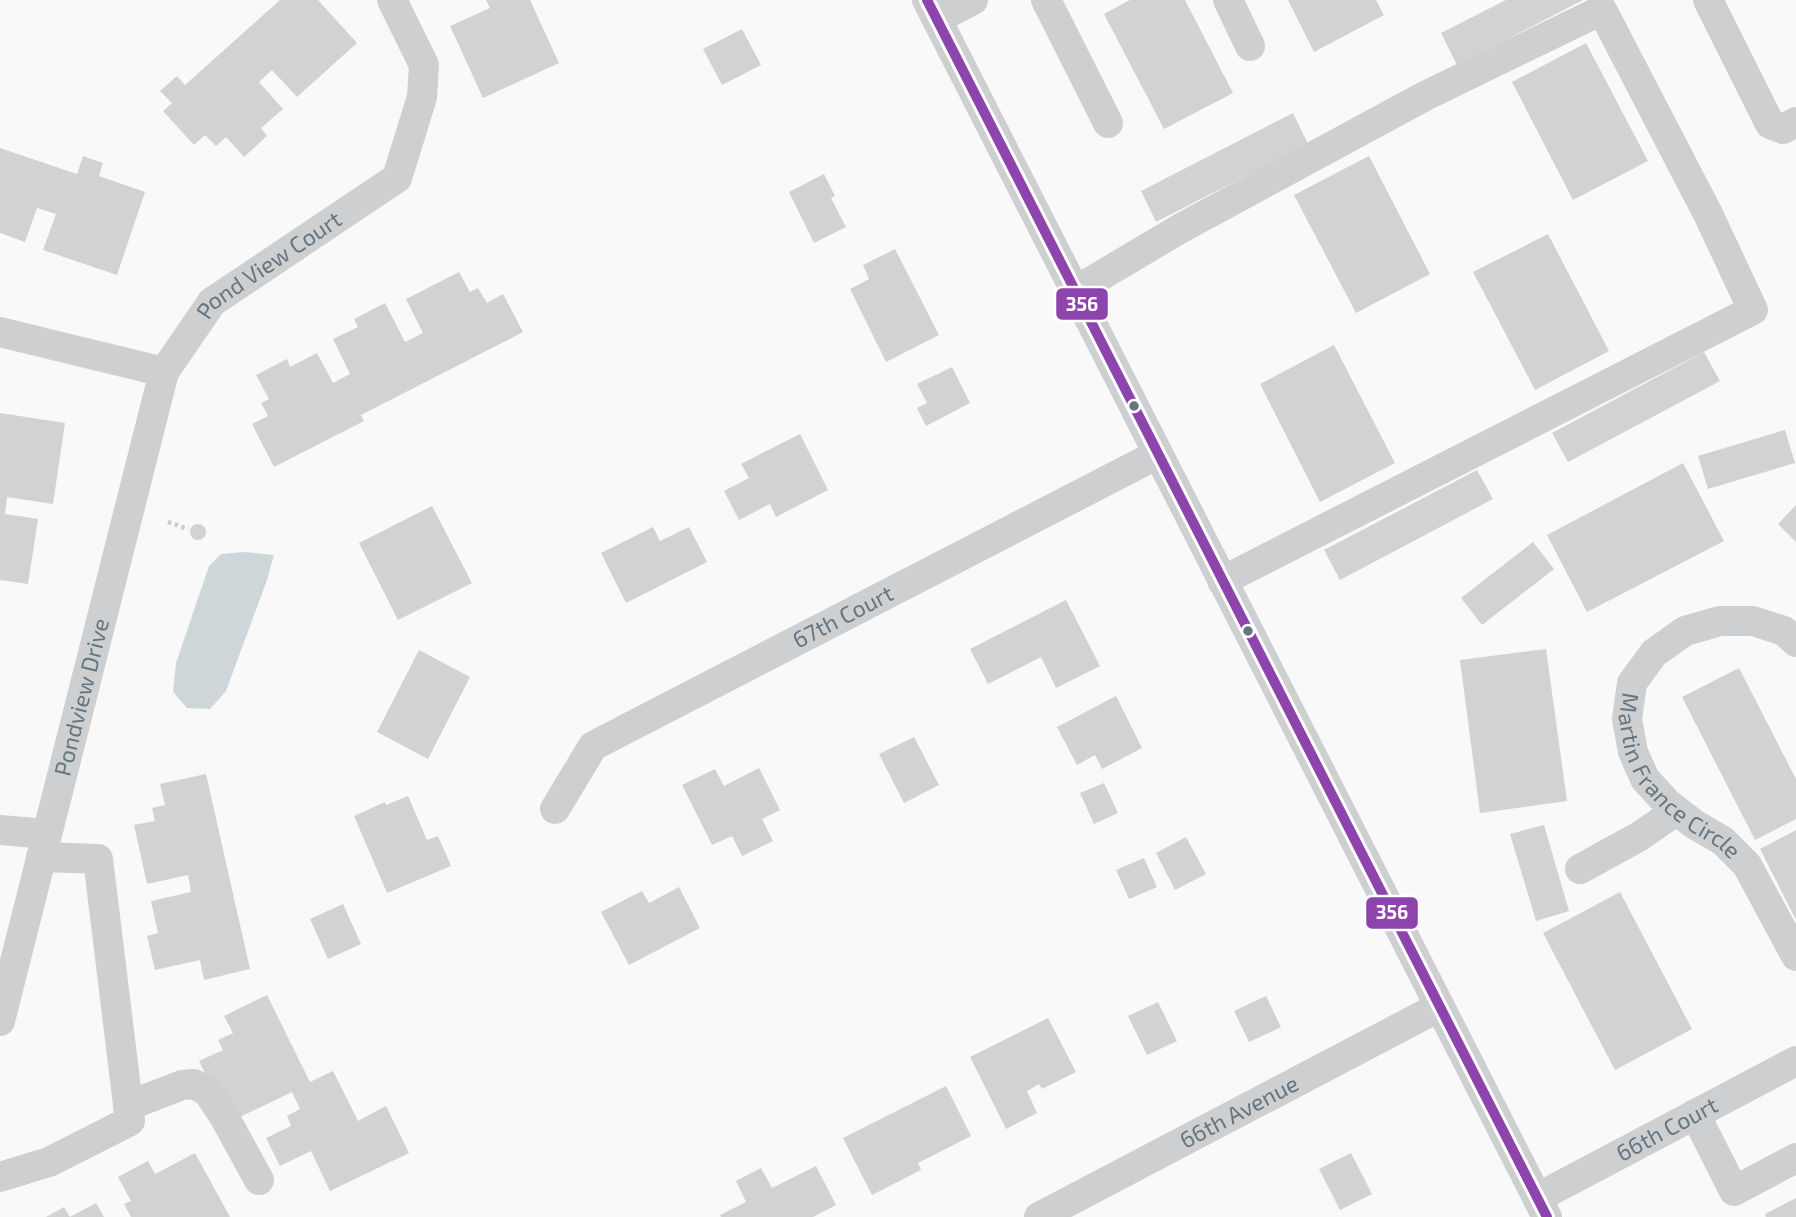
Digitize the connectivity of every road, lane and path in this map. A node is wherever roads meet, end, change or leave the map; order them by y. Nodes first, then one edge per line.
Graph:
1 (392, 0) edge
2 (973, 0) edge
3 (1046, 0) edge
4 (1228, 0) edge
5 (1708, 0) edge
6 (932, 9) edge
7 (1250, 46) dead end
8 (1108, 122) dead end
9 (1796, 122) edge
10 (1075, 291) junction
11 (0, 332) edge
12 (164, 372) junction
13 (1158, 454) junction
14 (168, 523) dead end
15 (188, 528) dead end
16 (1222, 581) junction
17 (1796, 642) edge
18 (555, 809) dead end
19 (1676, 811) junction
20 (0, 830) edge
21 (44, 845) junction
22 (1580, 869) dead end
23 (1796, 956) edge
24 (1439, 1007) junction
25 (0, 1021) edge
26 (1796, 1061) edge
27 (128, 1106) junction
28 (1695, 1114) junction
29 (1796, 1158) edge
30 (0, 1177) edge
31 (260, 1180) dead end
32 (1542, 1207) edge
33 (1039, 1217) edge

1 - 12 street, Pond View Court
2 - 6 street
3 - 8 street
4 - 7 street
5 - 9 street
6 - 10 street
10 - 13 street
10 - 16 street
11 - 12 street
12 - 21 street, Pondview Drive
13 - 16 street
13 - 18 street, 67th Court
14 - 15 path
16 - 24 street
17 - 19 street, Martin France Circle
19 - 22 street
19 - 23 street, Martin France Circle
20 - 21 street
21 - 25 street, Pondview Drive
21 - 27 street
24 - 32 street
24 - 33 street, 66th Avenue
26 - 28 street, 66th Court
27 - 30 street
27 - 31 street
28 - 29 street
28 - 32 street, 66th Court

